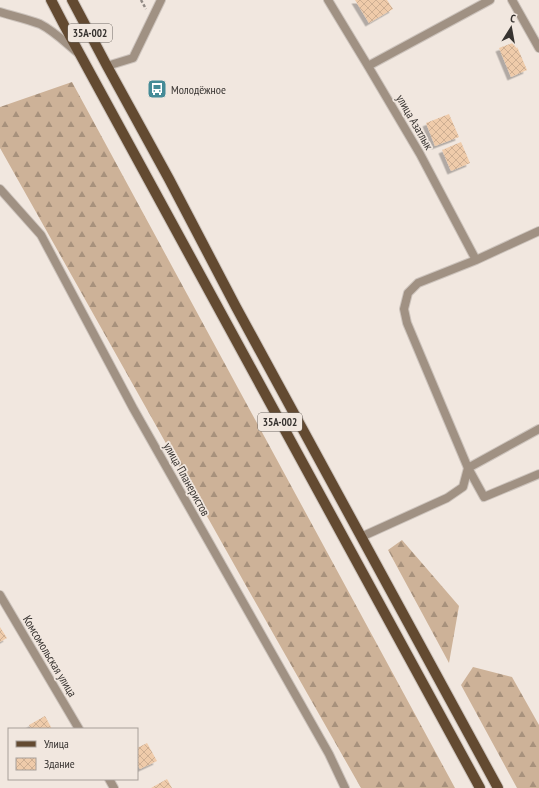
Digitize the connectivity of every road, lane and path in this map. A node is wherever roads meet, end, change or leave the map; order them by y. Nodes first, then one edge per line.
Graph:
1 (51, 0) edge
2 (72, 0) edge
3 (161, 0) edge
4 (328, 0) edge
5 (490, 0) edge
6 (512, 0) edge
7 (0, 12) edge
8 (539, 48) edge
9 (81, 56) junction
10 (107, 66) junction
11 (368, 66) junction
12 (0, 189) edge
13 (539, 231) edge
14 (476, 260) junction
15 (539, 429) edge
16 (468, 468) junction
17 (539, 474) edge
18 (361, 538) junction
19 (0, 595) edge
20 (78, 728) edge
21 (344, 788) edge
22 (480, 788) edge
23 (498, 788) edge

1 - 9 main road, 35А-002
2 - 10 main road, 35А-002
3 - 10 street
4 - 11 street, улица Азатлык
5 - 11 street
6 - 8 street
7 - 9 street
9 - 22 main road, 35А-002
10 - 18 main road, 35А-002
11 - 14 street, улица Азатлык
12 - 21 street, улица Планеристов
13 - 14 street
14 - 16 street
15 - 16 street
16 - 17 street
16 - 18 street
18 - 23 main road, 35А-002
19 - 20 street, Комсомольская улица

